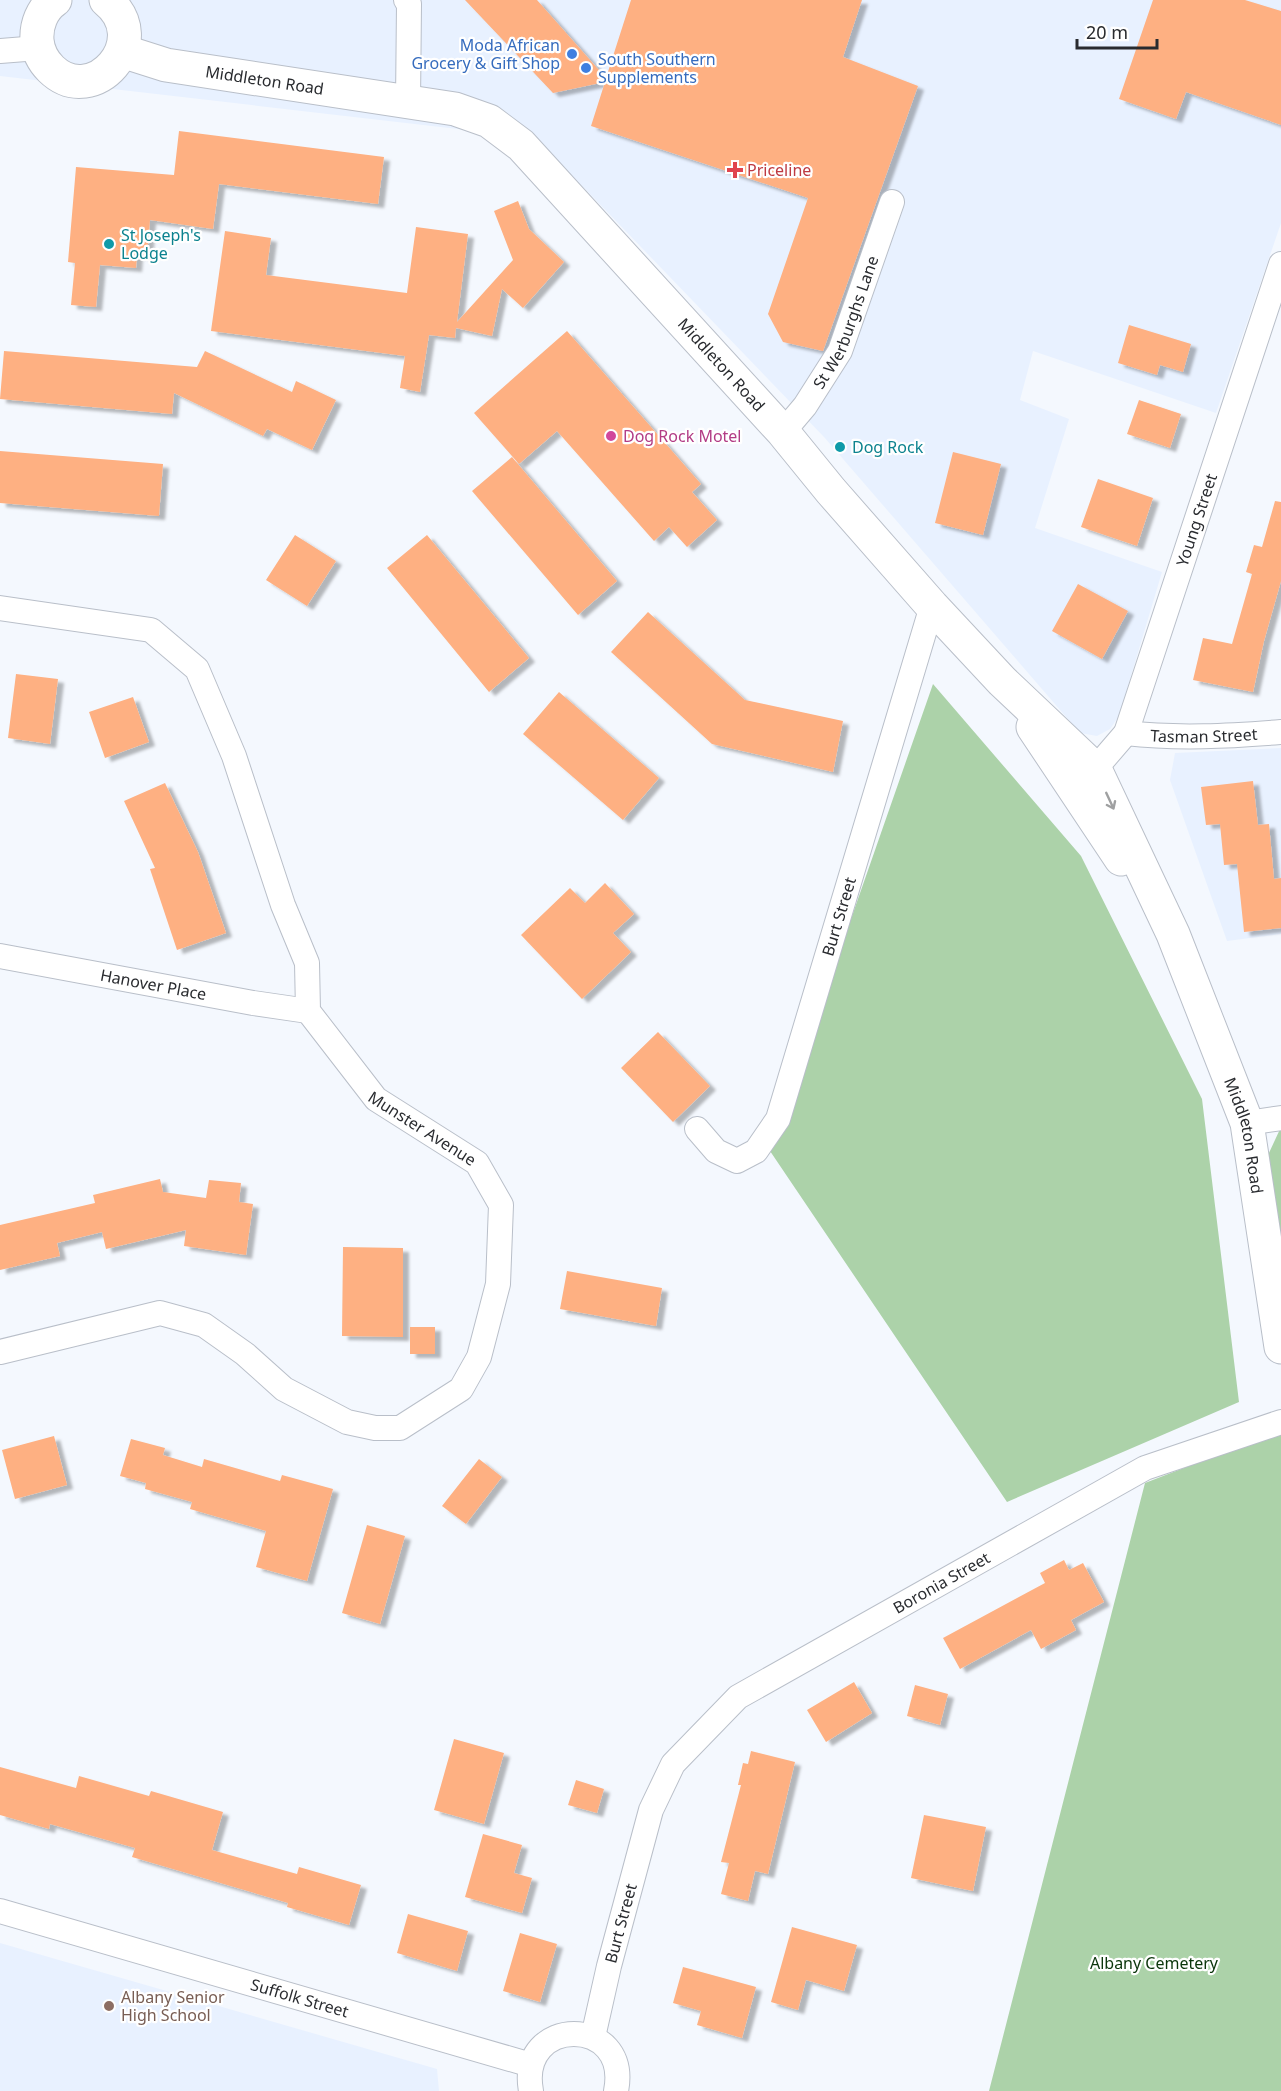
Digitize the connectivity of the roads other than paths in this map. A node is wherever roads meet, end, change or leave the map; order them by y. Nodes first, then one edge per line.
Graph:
1 (406, 0) edge
2 (53, 1) edge
3 (111, 2) edge
4 (38, 48) junction
5 (0, 51) edge
6 (122, 51) junction
7 (408, 102) junction
8 (892, 202) dead end
9 (1281, 264) edge
10 (783, 432) junction
11 (933, 606) junction
12 (0, 608) edge
13 (1002, 681) junction
14 (1281, 732) edge
15 (1125, 733) junction
16 (1095, 769) junction
17 (1173, 934) junction
18 (0, 956) edge
19 (308, 1011) junction
20 (1281, 1118) edge
21 (1247, 1123) junction
22 (697, 1129) dead end
23 (1281, 1347) edge
24 (0, 1352) edge
25 (1281, 1422) edge
26 (651, 1810) joint
27 (0, 1911) edge
28 (593, 2037) junction
29 (531, 2065) junction
30 (531, 2091) edge
31 (617, 2091) edge

1 - 7 street
2 - 4 main road
3 - 6 main road
4 - 5 street
4 - 6 main road
6 - 7 main road, Middleton Road
7 - 10 main road, Middleton Road
8 - 10 street, St Werburghs Lane
9 - 15 street, Young Street
10 - 11 main road, Middleton Road
11 - 13 main road, Middleton Road
11 - 22 street, Burt Street
12 - 19 street
13 - 16 main road, Middleton Road
13 - 17 main road, Middleton Road
14 - 15 street, Tasman Street
15 - 16 street, Young Street
16 -> 17 main road, Middleton Road
17 - 21 main road, Middleton Road
18 - 19 street, Hanover Place
19 - 24 street, Munster Avenue
20 - 21 street
21 - 23 main road, Middleton Road
25 - 26 street, Boronia Street
26 - 28 street, Burt Street
27 - 29 street, Suffolk Street
28 - 29 street
28 - 31 street
29 - 30 street

